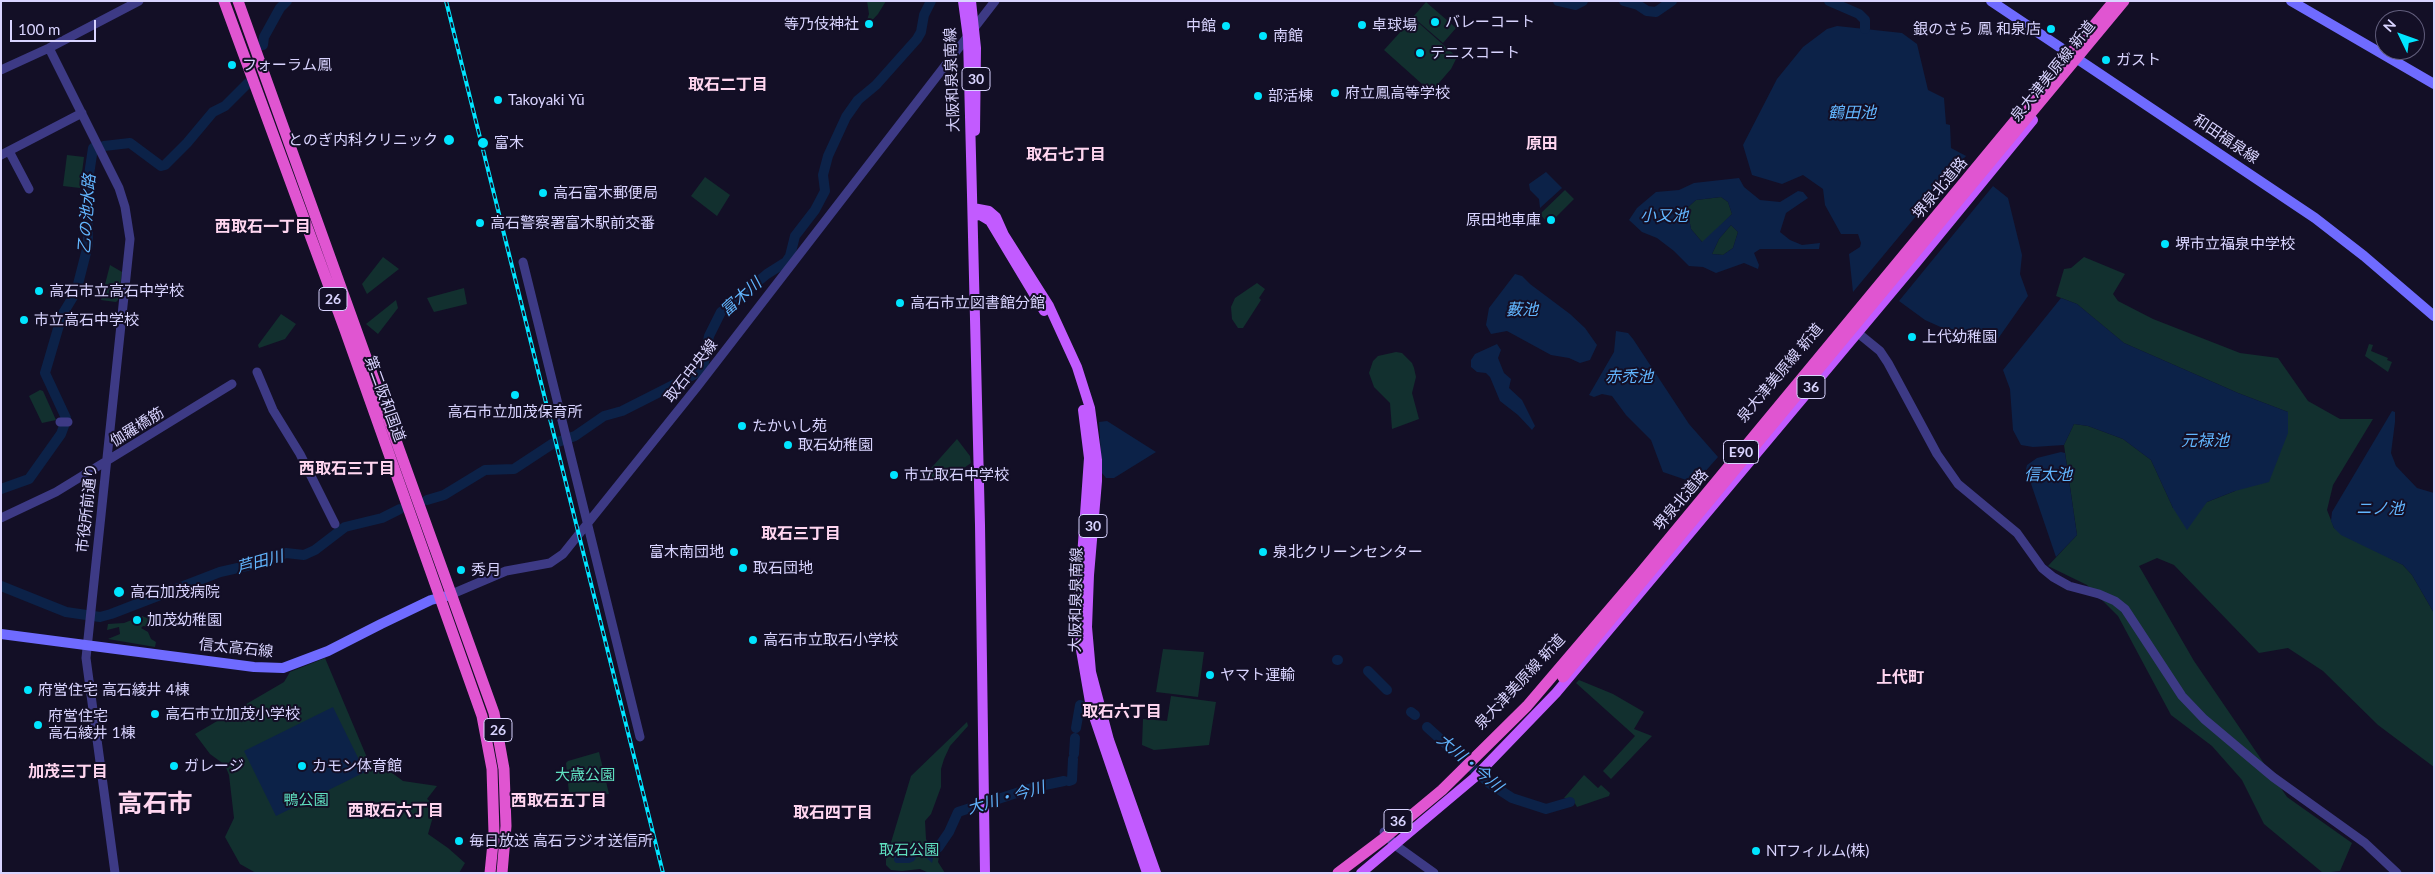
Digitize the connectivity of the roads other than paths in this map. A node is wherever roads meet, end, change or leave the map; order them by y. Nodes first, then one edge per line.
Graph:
1 (139, 1) edge
2 (224, 1) edge
3 (238, 1) edge
4 (963, 1) edge
5 (971, 1) edge
6 (995, 1) edge
7 (1991, 1) edge
8 (2108, 1) edge
9 (2114, 1) edge
10 (2124, 1) edge
11 (2130, 1) edge
12 (2291, 1) edge
13 (971, 33) junction
14 (50, 48) junction
15 (2066, 52) junction
16 (2081, 61) junction
17 (1, 70) edge
18 (2434, 84) edge
19 (82, 113) junction
20 (5, 153) edge
21 (29, 189) dead end
22 (972, 212) junction
23 (523, 262) dead end
24 (2434, 316) edge
25 (1842, 322) junction
26 (1857, 332) junction
27 (257, 372) dead end
28 (232, 384) dead end
29 (107, 461) junction
30 (1, 518) edge
31 (587, 523) junction
32 (335, 524) dead end
33 (447, 596) junction
34 (1, 634) edge
35 (87, 645) junction
36 (640, 737) dead end
37 (1384, 832) junction
38 (1394, 845) junction
39 (115, 873) edge
40 (490, 873) edge
41 (502, 873) edge
42 (985, 873) edge
43 (1147, 873) edge
44 (1156, 873) edge
45 (1330, 873) edge
46 (1338, 873) edge
47 (1351, 873) edge
48 (1360, 873) edge
49 (1434, 873) edge
50 (2397, 873) edge

1 - 14 street
2 - 33 highway, 第二阪和国道 / 26
3 - 33 highway, 第二阪和国道 / 26
4 - 13 main road, 大阪和泉泉南線 / 30
5 - 13 main road, 大阪和泉泉南線 / 30
6 - 13 street, 取石中央線
7 - 15 main road, 和田福泉線
8 - 15 main road, 泉大津美原線 新道 / 36
9 - 46 highway, 堺泉北道路 / E90, bridge
10 - 47 highway, 堺泉北道路 / E90, bridge
11 - 16 main road, 泉大津美原線 新道 / 36
12 - 18 main road
13 - 22 main road, 大阪和泉泉南線 / 30
13 - 31 street, 取石中央線
14 - 17 street
14 - 19 street, 市役所前通り
15 - 16 main road, 和田福泉線
15 - 25 main road, 泉大津美原線 新道 / 36
16 - 24 main road, 和田福泉線
16 - 26 main road, 泉大津美原線 新道 / 36
19 - 20 street
19 - 29 street, 市役所前通り
20 - 21 street
22 - 42 main road, 大阪和泉泉南線 / 30
22 - 43 main road, 大阪和泉泉南線 / 30
22 - 44 main road, 大阪和泉泉南線 / 30
23 - 31 street
25 - 26 street
25 - 37 main road, 泉大津美原線 新道 / 36
26 - 38 main road, 泉大津美原線 新道 / 36
26 - 50 street
27 - 32 street
28 - 29 street, 伽羅橋筋
29 - 30 street, 伽羅橋筋
29 - 35 street, 市役所前通り
31 - 33 street, 取石中央線
31 - 36 street
33 - 35 main road, 信太高石線
33 - 40 highway, 第二阪和国道 / 26
33 - 41 highway, 第二阪和国道 / 26
34 - 35 main road, 信太高石線
35 - 39 street, 市役所前通り
37 - 38 street
37 - 45 main road, 泉大津美原線 新道 / 36
38 - 48 main road, 泉大津美原線 新道 / 36
38 - 49 street

